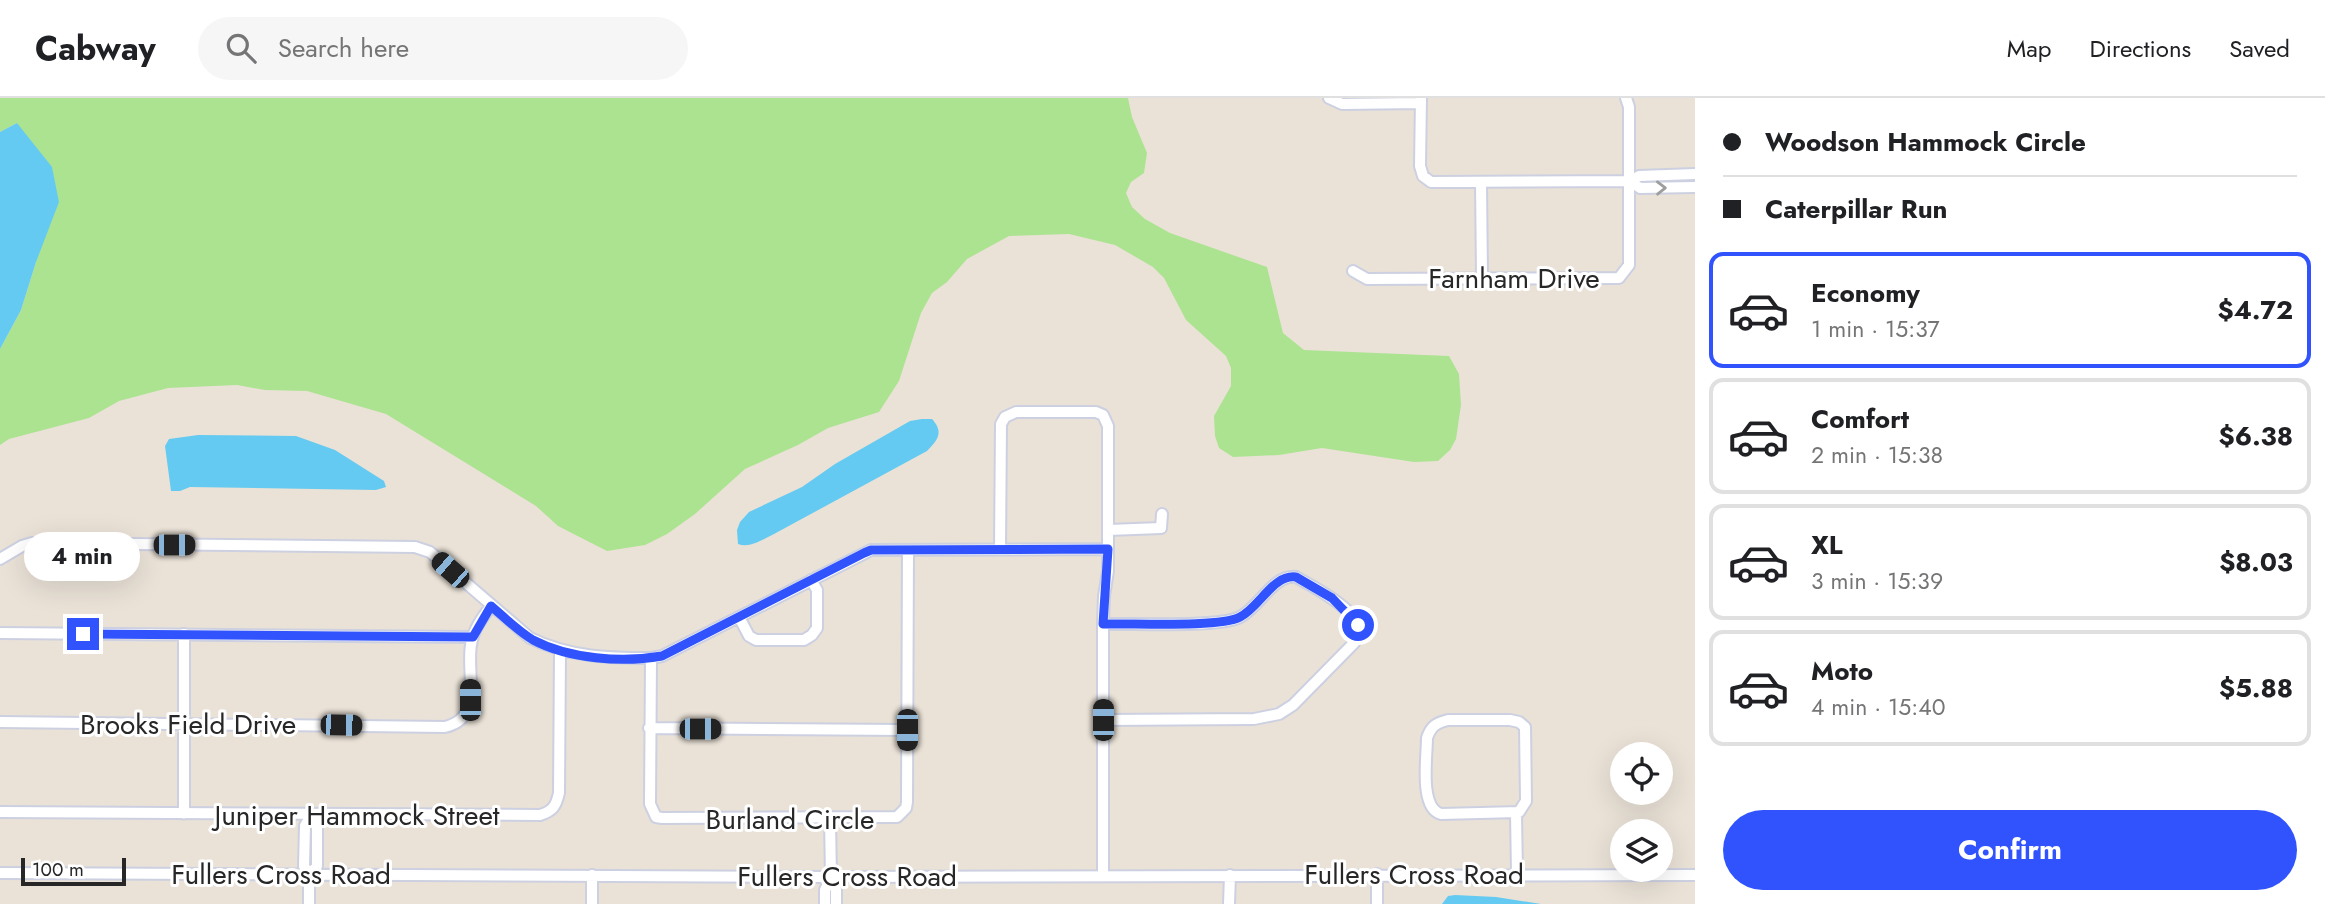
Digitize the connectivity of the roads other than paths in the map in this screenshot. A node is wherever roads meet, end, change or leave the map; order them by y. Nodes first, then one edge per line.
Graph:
1 (1329, 98) edge
2 (1626, 98) edge
3 (1422, 101) edge
4 (1695, 174) edge
5 (1630, 181) junction
6 (1481, 182) junction
7 (1695, 187) edge
8 (1353, 271) dead end
9 (1482, 277) junction
10 (1162, 514) dead end
11 (1108, 530) junction
12 (1108, 549) junction
13 (908, 550) junction
14 (1000, 550) junction
15 (0, 559) edge
16 (811, 580) junction
17 (491, 606) junction
18 (739, 617) junction
19 (1103, 624) junction
20 (0, 633) edge
21 (184, 634) junction
22 (473, 637) junction
23 (560, 651) junction
24 (651, 658) junction
25 (1103, 720) junction
26 (0, 722) edge
27 (184, 724) junction
28 (649, 729) junction
29 (907, 730) junction
30 (0, 812) edge
31 (1516, 813) junction
32 (184, 814) junction
33 (311, 815) junction
34 (830, 819) junction
35 (0, 873) edge
36 (1377, 874) junction
37 (1517, 874) junction
38 (1695, 874) edge
39 (309, 875) junction
40 (592, 875) junction
41 (1103, 875) junction
42 (1230, 875) junction
43 (831, 877) junction
44 (309, 904) edge
45 (592, 904) edge
46 (825, 904) edge
47 (836, 904) edge
48 (1229, 904) edge
49 (1377, 904) edge

1 - 3 street
2 - 5 street, Farnham Drive
3 - 6 street
4 - 5 street
5 - 6 street
5 -> 7 street
5 - 9 street, Farnham Drive
6 - 9 street
8 - 9 street, Farnham Drive
10 - 11 street
11 - 12 street
11 - 14 street
12 - 14 street
12 - 19 street
13 - 14 street
13 - 16 street
13 - 29 street, Burland Circle
15 - 17 street
16 - 18 street
16 - 18 street
17 - 22 street, Brooks Field Drive
17 - 23 street
18 - 24 street
19 - 25 street
19 - 25 street
20 - 21 street
21 - 22 street
21 - 27 street
22 - 27 street, Brooks Field Drive
23 - 24 street
23 - 33 street, Juniper Hammock Street
24 - 28 street, Burland Circle
25 - 41 street
26 - 27 street, Brooks Field Drive
27 - 32 street
28 - 29 street
28 - 34 street, Burland Circle
29 - 34 street, Burland Circle
30 - 32 street, Juniper Hammock Street
31 - 31 street
31 - 37 street
32 - 33 street, Juniper Hammock Street
33 - 39 street
34 - 43 street
35 - 39 street, Fullers Cross Road
36 - 37 street, Fullers Cross Road
36 - 42 street, Fullers Cross Road
36 - 49 street
37 - 38 street, Fullers Cross Road
39 - 40 street, Fullers Cross Road
39 - 44 street
40 - 43 street, Fullers Cross Road
40 - 45 street
41 - 42 street, Fullers Cross Road
41 - 43 street, Fullers Cross Road
42 - 48 street
43 - 46 street
43 - 47 street

